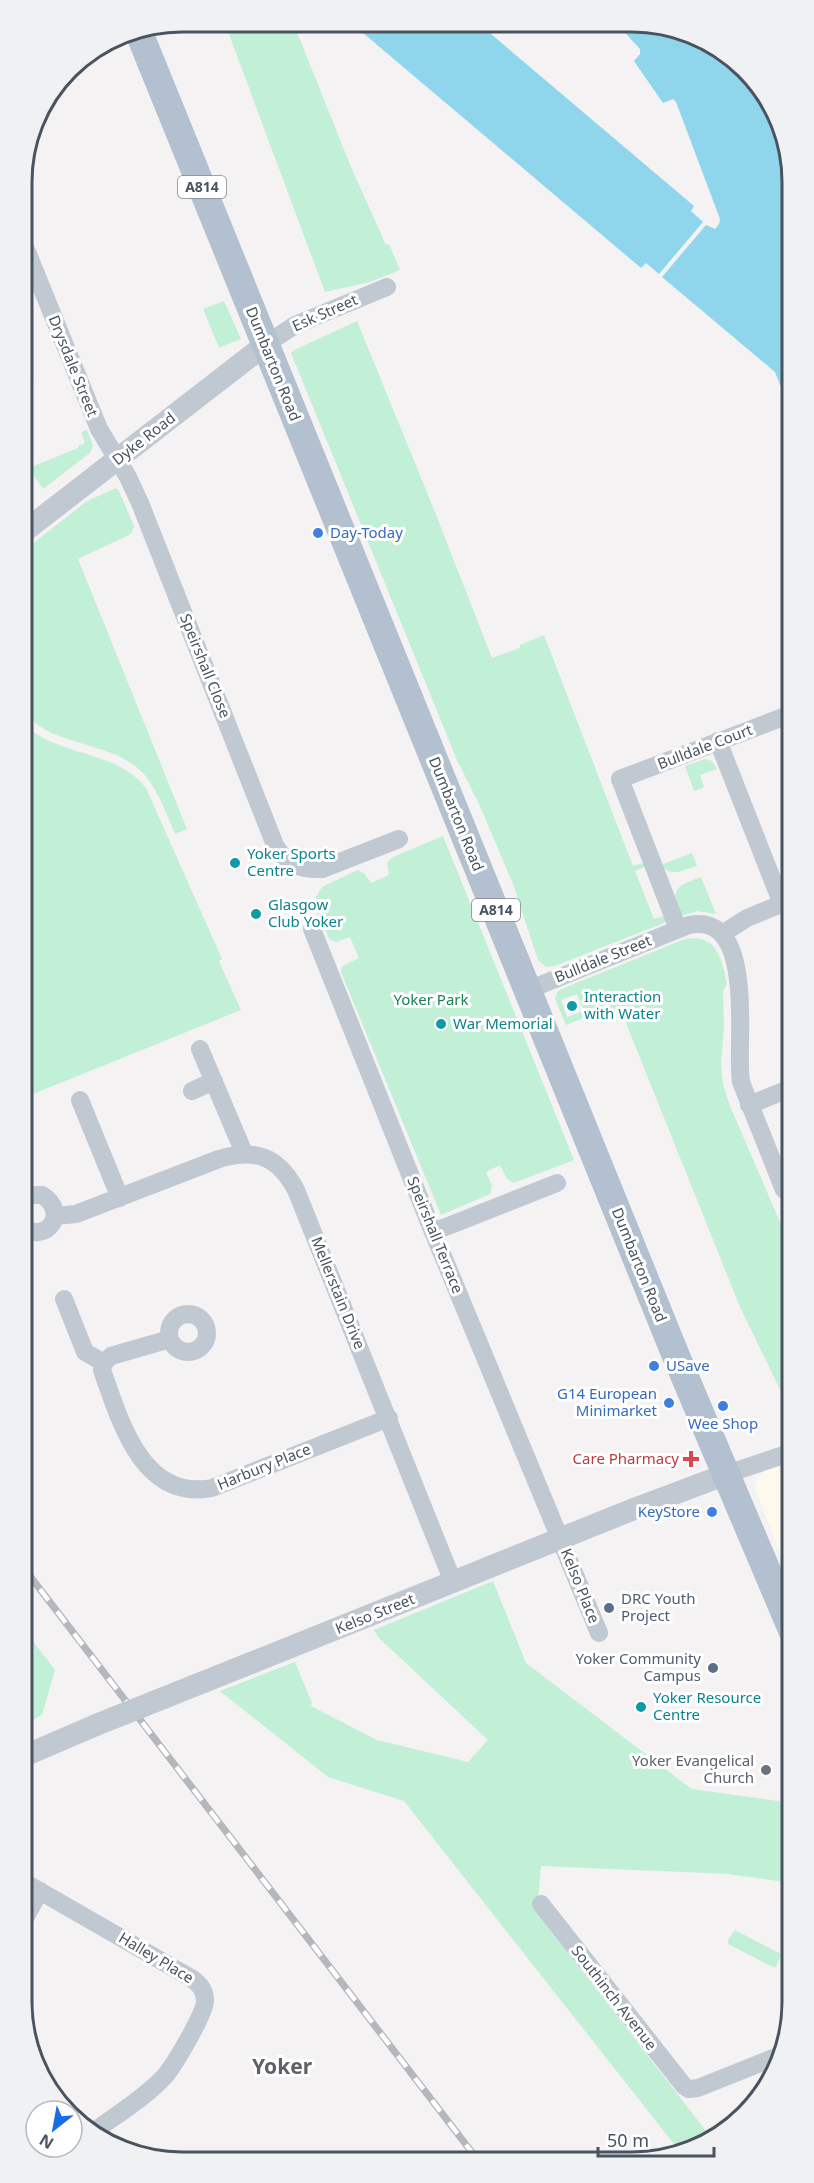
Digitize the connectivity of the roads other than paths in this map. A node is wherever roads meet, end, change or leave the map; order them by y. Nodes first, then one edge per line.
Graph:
1 (141, 38) edge
2 (32, 264) edge
3 (387, 287) dead end
4 (265, 345) junction
5 (117, 460) junction
6 (32, 525) edge
7 (782, 717) edge
8 (718, 741) junction
9 (399, 839) dead end
10 (782, 890) edge
11 (782, 904) edge
12 (312, 929) dead end
13 (678, 929) junction
14 (722, 934) junction
15 (528, 990) junction
16 (200, 1049) dead end
17 (214, 1081) junction
18 (192, 1091) dead end
19 (782, 1092) edge
20 (80, 1100) dead end
21 (749, 1105) junction
22 (244, 1153) junction
23 (557, 1183) dead end
24 (782, 1185) edge
25 (32, 1196) edge
26 (120, 1198) junction
27 (55, 1216) junction
28 (32, 1232) edge
29 (434, 1232) junction
30 (64, 1299) dead end
31 (170, 1339) dead end
32 (104, 1363) junction
33 (389, 1418) junction
34 (782, 1455) edge
35 (727, 1474) junction
36 (560, 1539) junction
37 (453, 1582) junction
38 (782, 1606) edge
39 (599, 1633) dead end
40 (32, 1753) edge
41 (32, 1886) edge
42 (40, 1891) junction
43 (541, 1905) dead end
44 (32, 1906) edge
45 (771, 2059) edge
46 (100, 2127) edge

1 - 4 main road, Dumbarton Road / A814
2 - 5 street, Drysdale Street
3 - 4 street, Esk Street
4 - 5 street, Dyke Road
4 - 15 main road, Dumbarton Road / A814
5 - 6 street, Dyke Road
5 - 9 street, Speirshall Close
7 - 8 street, Bulldale Court
8 - 10 street
8 - 13 street, Bulldale Court
11 - 14 street
12 - 29 street, Speirshall Terrace
13 - 14 street, Bulldale Street
13 - 15 street, Bulldale Street
14 - 21 street
15 - 35 main road, Dumbarton Road / A814
16 - 17 street
17 - 18 street
17 - 22 street
19 - 21 street
20 - 26 street
21 - 24 street
22 - 26 street
22 - 33 street, Mellerstain Drive
23 - 29 street
25 - 27 street
26 - 27 street
27 - 28 street
29 - 36 street, Speirshall Terrace
30 - 32 street
31 - 32 street
32 - 33 street, Harbury Place
33 - 37 street, Mellerstain Drive
34 - 35 street
35 - 36 street, Kelso Street
35 - 38 main road, Dumbarton Road / A814
36 - 37 street, Kelso Street
36 - 39 street, Kelso Place
37 - 40 street, Kelso Street, bridge
41 - 42 street, Halley Place
42 - 44 street
42 - 46 street, Halley Place
43 - 45 street, Southinch Avenue

